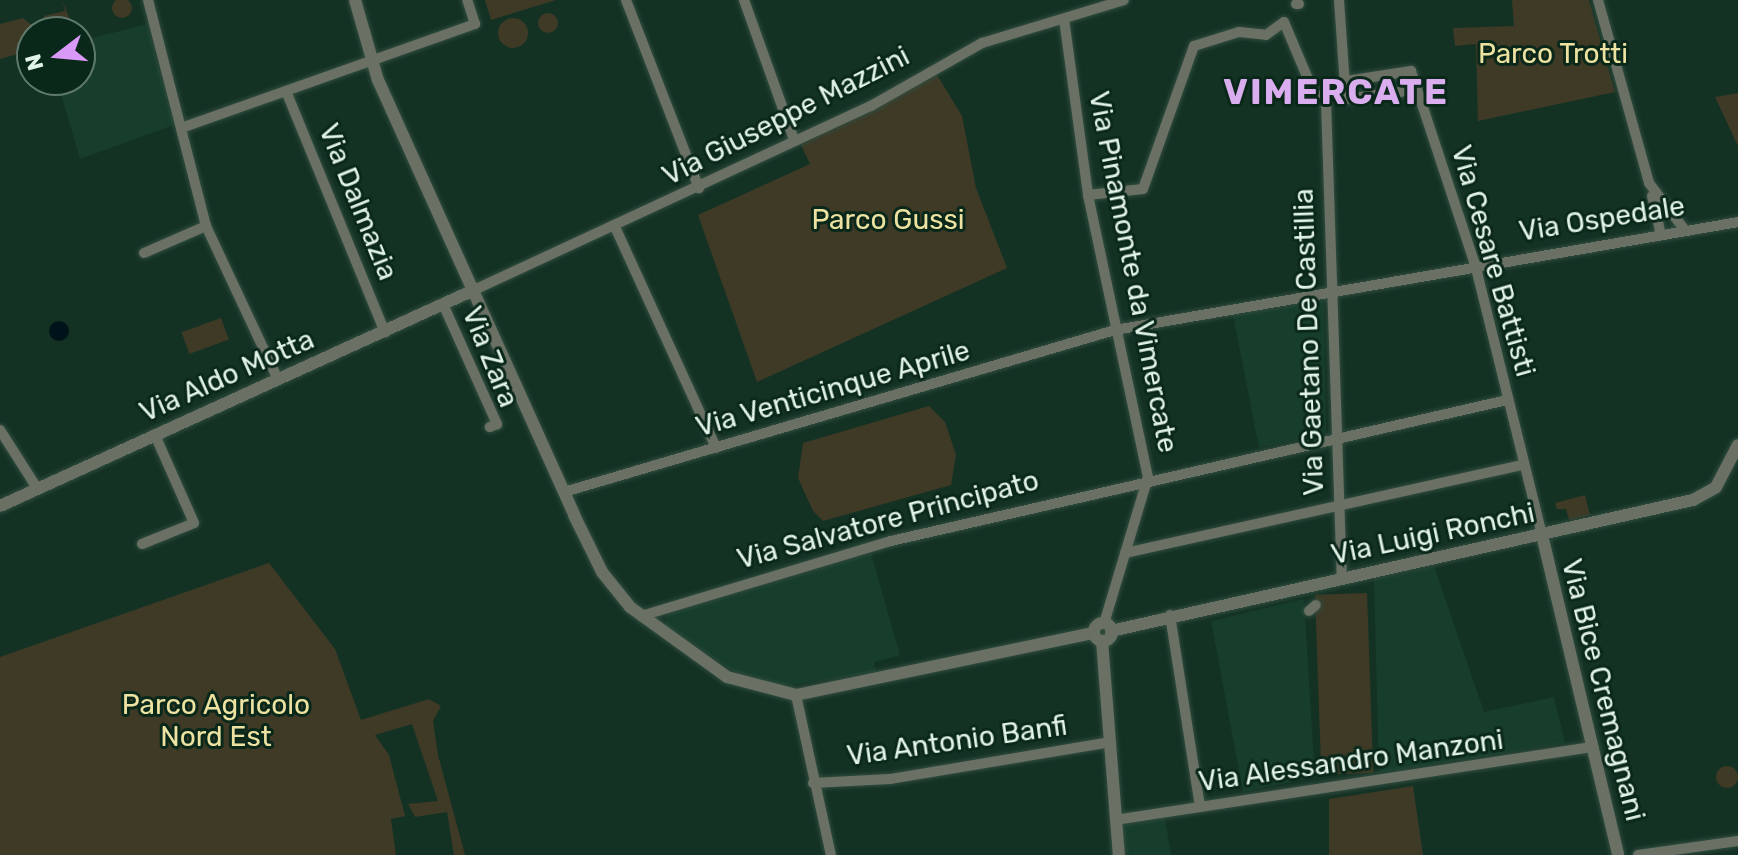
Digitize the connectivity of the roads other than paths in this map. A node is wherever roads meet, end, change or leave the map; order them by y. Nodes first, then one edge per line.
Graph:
1 (148, 0) edge
2 (355, 0) edge
3 (467, 0) edge
4 (626, 0) edge
5 (744, 0) edge
6 (1339, 0) edge
7 (1598, 0) edge
8 (1119, 1) edge
9 (1064, 19) junction
10 (370, 61) junction
11 (1346, 81) junction
12 (1414, 90) junction
13 (286, 91) junction
14 (1346, 99) junction
15 (1326, 102) junction
16 (184, 127) junction
17 (794, 140) junction
18 (1649, 183) junction
19 (699, 188) junction
20 (1088, 195) junction
21 (1738, 222) edge
22 (206, 226) junction
23 (615, 227) junction
24 (1684, 229) junction
25 (1660, 231) junction
26 (144, 253) dead end
27 (1475, 264) junction
28 (474, 290) junction
29 (1330, 291) junction
30 (443, 304) junction
31 (1115, 330) junction
32 (385, 332) junction
33 (278, 380) junction
34 (1507, 400) junction
35 (490, 427) dead end
36 (0, 430) edge
37 (155, 435) junction
38 (1335, 436) junction
39 (1738, 445) edge
40 (716, 448) junction
41 (1523, 465) junction
42 (1148, 477) junction
43 (37, 488) junction
44 (564, 492) junction
45 (1338, 505) junction
46 (0, 506) edge
47 (1542, 535) junction
48 (142, 544) dead end
49 (1125, 553) junction
50 (1342, 581) junction
51 (1170, 615) junction
52 (641, 616) junction
53 (1103, 632) junction
54 (796, 695) junction
55 (1106, 743) junction
56 (1593, 747) junction
57 (813, 783) junction
58 (1200, 807) junction
59 (1115, 820) junction
60 (1738, 841) edge
61 (831, 855) edge
62 (1119, 855) edge
63 (1618, 855) edge
64 (1638, 855) edge

1 - 16 street
2 - 10 street
3 - 10 street
4 - 19 street
5 - 17 street
6 - 11 street
7 - 18 street
8 - 9 street, Via Giuseppe Mazzini
9 - 17 street, Via Giuseppe Mazzini
9 - 20 street, Via Pinamonte da Vimercate
10 - 13 street
10 - 28 street
11 - 12 street
11 - 14 street
12 - 14 street
12 - 27 street, Via Cesare Battisti
13 - 16 street
13 - 32 street, Via Dalmazia
14 - 15 street
15 - 20 street
15 - 29 street, Via Gaetano De Castillia
16 - 22 street
17 - 19 street, Via Giuseppe Mazzini
18 - 24 street
18 - 25 street
19 - 23 street, Via Giuseppe Mazzini
20 - 31 street, Via Pinamonte da Vimercate
21 - 24 street, Via Ospedale
22 - 26 street
22 - 33 street
23 - 28 street, Via Giuseppe Mazzini
23 - 40 street
24 - 25 street, Via Ospedale
25 - 27 street, Via Ospedale
27 - 29 street, Via Ospedale
27 - 34 street, Via Cesare Battisti
28 - 30 street, Via Aldo Motta
28 - 44 street
29 - 31 street, Via Venticinque Aprile
29 - 38 street, Via Gaetano De Castillia
30 - 32 street, Via Aldo Motta
30 - 35 street, Via Zara
31 - 40 street, Via Venticinque Aprile
31 - 42 street, Via Pinamonte da Vimercate
32 - 33 street, Via Aldo Motta
33 - 37 street, Via Aldo Motta
34 - 38 street, Via Salvatore Principato
34 - 41 street, Via Cesare Battisti
36 - 43 street
37 - 43 street, Via Aldo Motta
37 - 48 street
38 - 42 street, Via Salvatore Principato
38 - 45 street, Via Gaetano De Castillia
39 - 47 street, Via Luigi Ronchi
40 - 44 street, Via Venticinque Aprile
41 - 45 street
41 - 47 street, Via Cesare Battisti
42 - 49 street, Via Pinamonte da Vimercate
42 - 52 street, Via Salvatore Principato
43 - 46 street, Via Aldo Motta
44 - 52 street
45 - 49 street
45 - 50 street, Via Gaetano De Castillia
47 - 50 street, Via Luigi Ronchi
47 - 56 street, Via Bice Cremagnani
49 - 53 street, Via Pinamonte da Vimercate
50 - 51 street, Via Luigi Ronchi
51 - 53 street, Via Luigi Ronchi
51 - 58 street
52 - 54 street
53 - 54 street, Via Luigi Ronchi
53 - 55 street
54 - 57 street
55 - 57 street, Via Antonio Banfi
55 - 59 street
56 - 58 street, Via Alessandro Manzoni
56 - 63 street, Via Bice Cremagnani
57 - 61 street
58 - 59 street, Via Alessandro Manzoni
59 - 62 street
60 - 64 street

